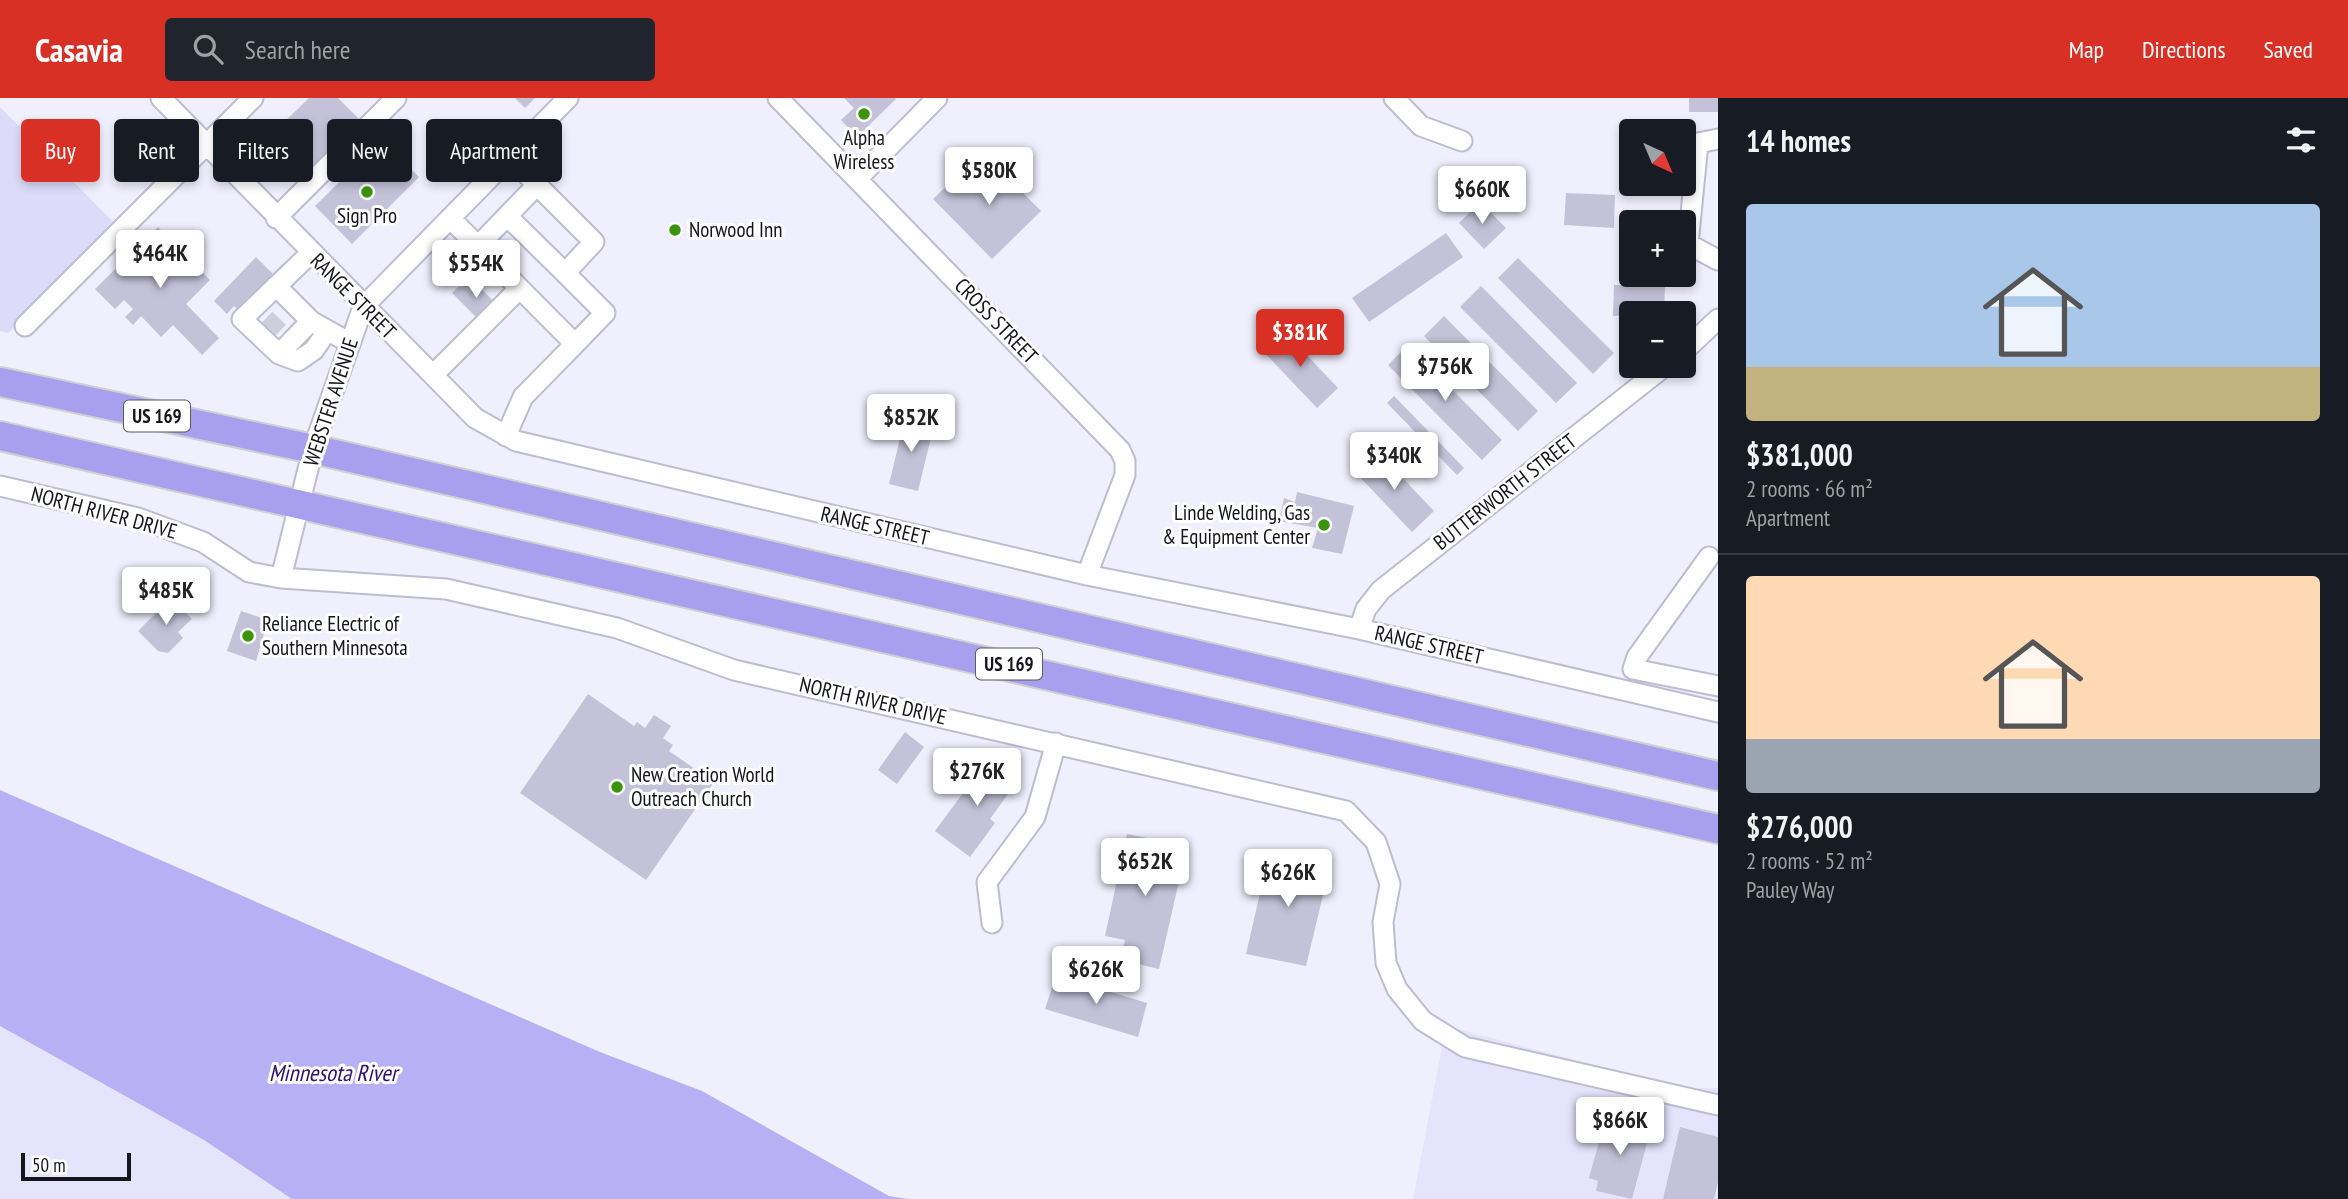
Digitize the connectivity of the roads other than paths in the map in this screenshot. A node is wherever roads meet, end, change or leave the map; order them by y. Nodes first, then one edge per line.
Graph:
1 (161, 98) edge
2 (253, 98) edge
3 (396, 98) edge
4 (568, 98) edge
5 (778, 98) edge
6 (937, 98) edge
7 (1394, 98) edge
8 (548, 119) edge
9 (1718, 139) edge
10 (1462, 141) dead end
11 (206, 145) junction
12 (857, 178) junction
13 (486, 182) edge
14 (534, 182) edge
15 (537, 185) junction
16 (507, 216) junction
17 (276, 218) junction
18 (450, 218) junction
19 (478, 246) junction
20 (311, 253) junction
21 (1718, 260) edge
22 (565, 273) junction
23 (276, 286) junction
24 (519, 289) junction
25 (363, 307) junction
26 (1718, 319) edge
27 (25, 326) dead end
28 (319, 326) junction
29 (1696, 340) edge
30 (350, 343) junction
31 (575, 344) junction
32 (433, 375) junction
33 (1650, 378) edge
34 (0, 382) edge
35 (0, 436) edge
36 (506, 436) junction
37 (313, 449) junction
38 (0, 486) edge
39 (300, 503) junction
40 (1715, 557) edge
41 (1087, 575) junction
42 (281, 578) junction
43 (1359, 629) junction
44 (1633, 669) junction
45 (1718, 686) edge
46 (1625, 691) junction
47 (1717, 709) edge
48 (1056, 743) junction
49 (1718, 776) edge
50 (1718, 829) edge
51 (992, 923) dead end
52 (1718, 1105) edge

1 - 11 street, RANGE STREET
2 - 11 street
3 - 17 street
4 - 8 street, WEBSTER AVENUE
5 - 12 street, CROSS STREET
6 - 12 street
7 - 10 street
9 - 21 street
11 - 17 street, RANGE STREET
11 - 27 street
12 - 41 street, CROSS STREET
13 - 18 street, WEBSTER AVENUE
14 - 15 street
15 - 16 street
15 - 22 street
16 - 19 street
16 - 22 street
17 - 20 street, RANGE STREET
18 - 19 street
18 - 25 street, WEBSTER AVENUE
19 - 24 street
20 - 23 street
20 - 25 street, RANGE STREET
22 - 31 street
23 - 28 street
23 - 28 street
24 - 31 street
24 - 32 street
25 - 30 street, WEBSTER AVENUE
25 - 32 street, RANGE STREET
26 - 29 street
28 - 30 street
30 - 37 street, WEBSTER AVENUE
31 - 36 street
32 - 36 street, RANGE STREET
33 - 43 street, BUTTERWORTH STREET
34 - 37 highway, US 169
35 - 39 highway, US 169
36 - 41 street, RANGE STREET
37 - 39 street, WEBSTER AVENUE
37 - 49 highway, US 169
38 - 42 street, NORTH RIVER DRIVE
39 - 42 street, WEBSTER AVENUE
39 - 50 highway, US 169
40 - 44 street
41 - 43 street, RANGE STREET
42 - 48 street, NORTH RIVER DRIVE
43 - 46 street, RANGE STREET
44 - 45 street
44 - 46 street
46 - 47 street, RANGE STREET
48 - 51 street
48 - 52 street, NORTH RIVER DRIVE

